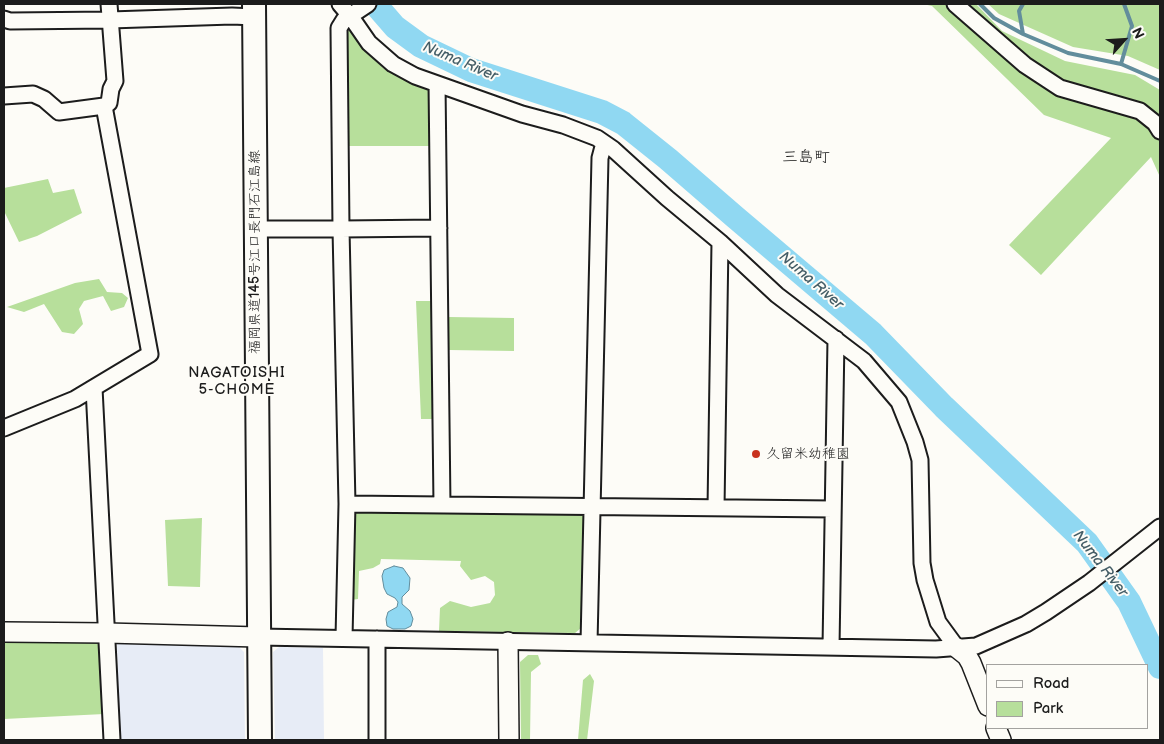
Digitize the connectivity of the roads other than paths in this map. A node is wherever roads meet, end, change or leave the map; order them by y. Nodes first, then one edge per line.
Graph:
1 (109, 4) edge
2 (340, 4) edge
3 (368, 4) edge
4 (955, 4) edge
5 (254, 10) edge
6 (351, 17) junction
7 (4, 19) edge
8 (110, 20) junction
9 (437, 84) junction
10 (4, 96) edge
11 (104, 106) junction
12 (1160, 131) edge
13 (604, 143) junction
14 (439, 228) junction
15 (255, 229) junction
16 (341, 229) junction
17 (720, 242) junction
18 (836, 339) junction
19 (94, 388) junction
20 (4, 428) edge
21 (347, 504) junction
22 (442, 505) junction
23 (593, 507) junction
24 (716, 508) junction
25 (833, 509) junction
26 (1160, 527) edge
27 (4, 632) edge
28 (106, 633) junction
29 (258, 637) junction
30 (344, 638) junction
31 (377, 639) junction
32 (508, 642) junction
33 (589, 644) junction
34 (831, 647) junction
35 (957, 648) junction
36 (986, 701) edge
37 (112, 740) edge
38 (260, 740) edge
39 (378, 740) edge
40 (509, 740) edge

1 - 8 street
2 - 6 street
3 - 6 street
4 - 12 street
5 - 8 street
5 - 15 main road, 福岡県道145号江口長門石江島線
6 - 9 street
6 - 16 street
7 - 8 street
8 - 11 street
9 - 13 street
9 - 14 street
10 - 11 street
11 - 19 street
13 - 17 street
13 - 23 street
14 - 16 street
14 - 22 street
15 - 16 street
15 - 29 main road, 福岡県道145号江口長門石江島線
16 - 21 street
17 - 18 street
17 - 24 street
18 - 25 street
18 - 35 street
19 - 20 street
19 - 28 street
21 - 22 street
21 - 30 street
22 - 23 street
23 - 24 street
23 - 33 street
24 - 25 street
25 - 34 street
26 - 35 street
27 - 28 street
28 - 29 street
28 - 37 street
29 - 30 street
29 - 38 main road, 福岡県道145号江口長門石江島線
30 - 31 street
31 - 32 street
31 - 39 street
32 - 33 street
32 - 40 street
33 - 34 street
34 - 35 street
35 - 36 street

